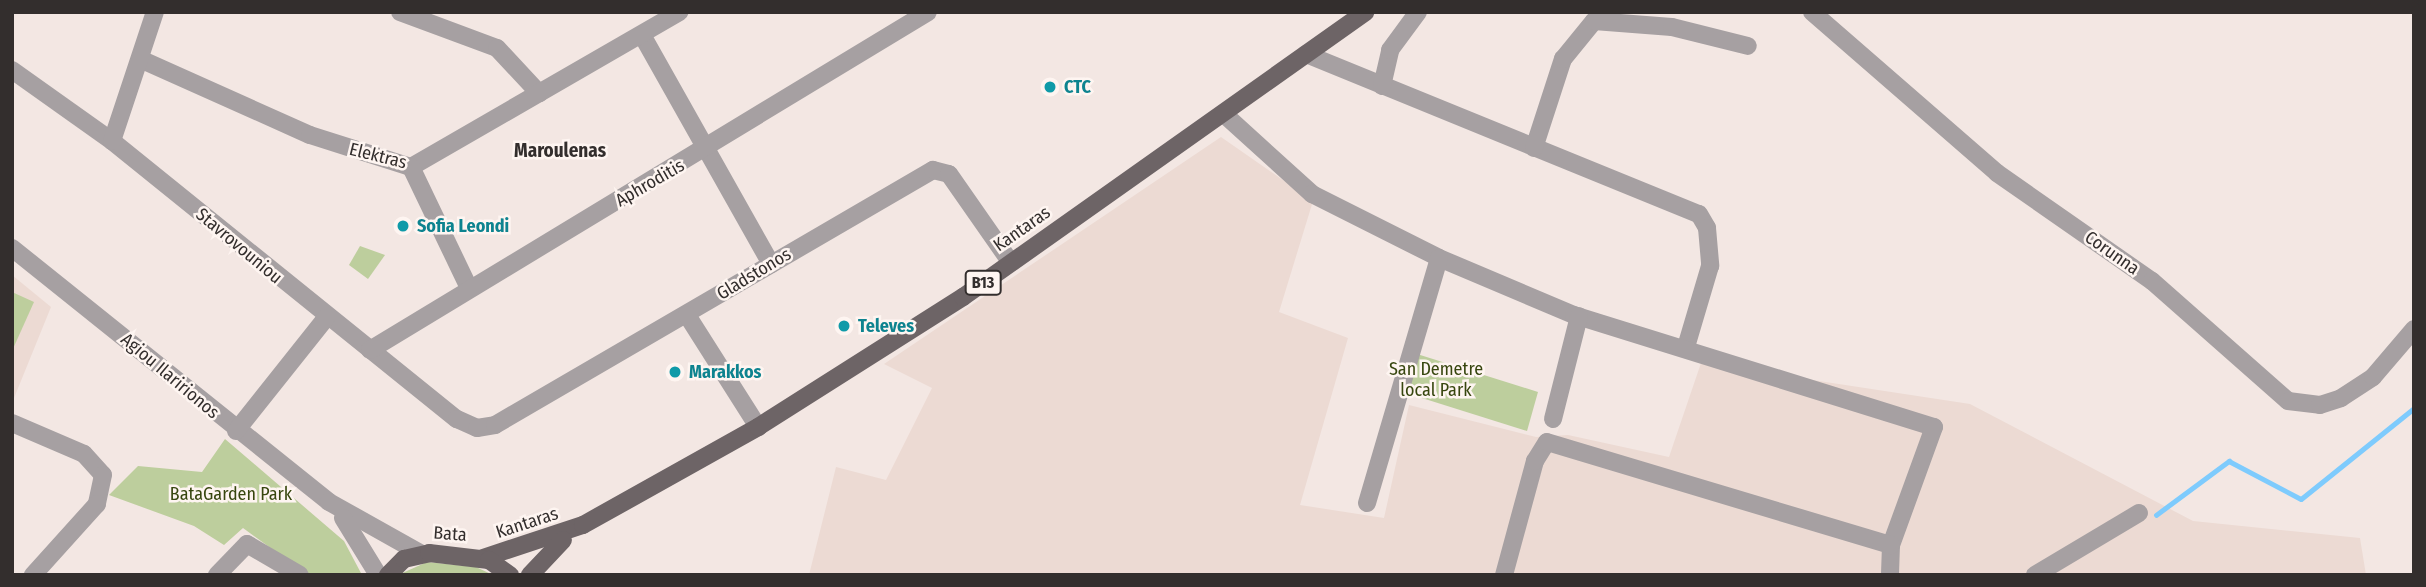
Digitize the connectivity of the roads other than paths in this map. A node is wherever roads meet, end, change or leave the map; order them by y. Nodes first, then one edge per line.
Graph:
1 (155, 12) edge
2 (400, 12) edge
3 (460, 12) edge
4 (679, 12) edge
5 (928, 12) edge
6 (1364, 12) edge
7 (1418, 12) edge
8 (1812, 12) edge
9 (454, 30) junction
10 (642, 35) junction
11 (1748, 46) dead end
12 (1306, 54) junction
13 (140, 59) junction
14 (12, 70) edge
15 (1382, 86) junction
16 (539, 93) junction
17 (1225, 115) junction
18 (112, 141) junction
19 (1534, 148) junction
20 (706, 151) junction
21 (411, 167) junction
22 (12, 248) edge
23 (1439, 258) junction
24 (1011, 263) junction
25 (771, 264) junction
26 (469, 288) junction
27 (687, 315) junction
28 (1579, 316) junction
29 (326, 318) junction
30 (2414, 329) edge
31 (1686, 347) junction
32 (370, 350) junction
33 (1553, 419) dead end
34 (12, 423) edge
35 (464, 424) joint
36 (758, 427) junction
37 (236, 431) junction
38 (329, 502) junction
39 (1367, 503) dead end
40 (2139, 513) dead end
41 (583, 525) junction
42 (1891, 545) junction
43 (420, 553) junction
44 (483, 558) junction
45 (33, 575) edge
46 (217, 575) edge
47 (300, 575) edge
48 (378, 575) edge
49 (388, 575) edge
50 (510, 575) edge
51 (530, 575) edge
52 (1504, 575) edge
53 (1890, 575) edge
54 (2035, 575) edge

1 - 13 street
2 - 9 street
3 - 9 street
4 - 10 street, Elektras
5 - 20 street, Aphroditis
6 - 12 main road, Kantaras / B13
7 - 15 street
8 - 30 street, Corunna
9 - 16 street
10 - 16 street, Elektras
10 - 20 street
11 - 19 street
12 - 15 street
12 - 17 main road, Kantaras / B13
13 - 18 street
13 - 21 street, Elektras
14 - 18 street, Stavrovouniou
15 - 19 street
16 - 21 street, Elektras
17 - 23 street
17 - 24 main road, Kantaras / B13
18 - 29 street, Stavrovouniou
19 - 31 street
20 - 25 street
20 - 26 street, Aphroditis
21 - 26 street
22 - 37 street, Agiou Ilaririonos
23 - 28 street
23 - 39 street
24 - 25 street, Gladstonos
24 - 36 main road, Kantaras / B13
25 - 27 street, Gladstonos
26 - 32 street, Aphroditis
27 - 35 street, Gladstonos
27 - 36 street
28 - 31 street
28 - 33 street
29 - 32 street, Stavrovouniou
29 - 37 street
31 - 42 street
32 - 35 street, Stavrovouniou
34 - 45 street
36 - 41 main road, Kantaras / B13
37 - 38 street, Agiou Ilaririonos
38 - 43 street, Agiou Ilaririonos
38 - 48 street, Agiou Ilaririonos
40 - 54 street
41 - 44 main road, Kantaras / B13
41 - 51 main road, Kantaras / B13
42 - 52 street
42 - 53 street
43 - 44 main road, Bata / B13
43 - 49 main road, Bata
44 - 50 main road, Bata / B13
46 - 47 street

